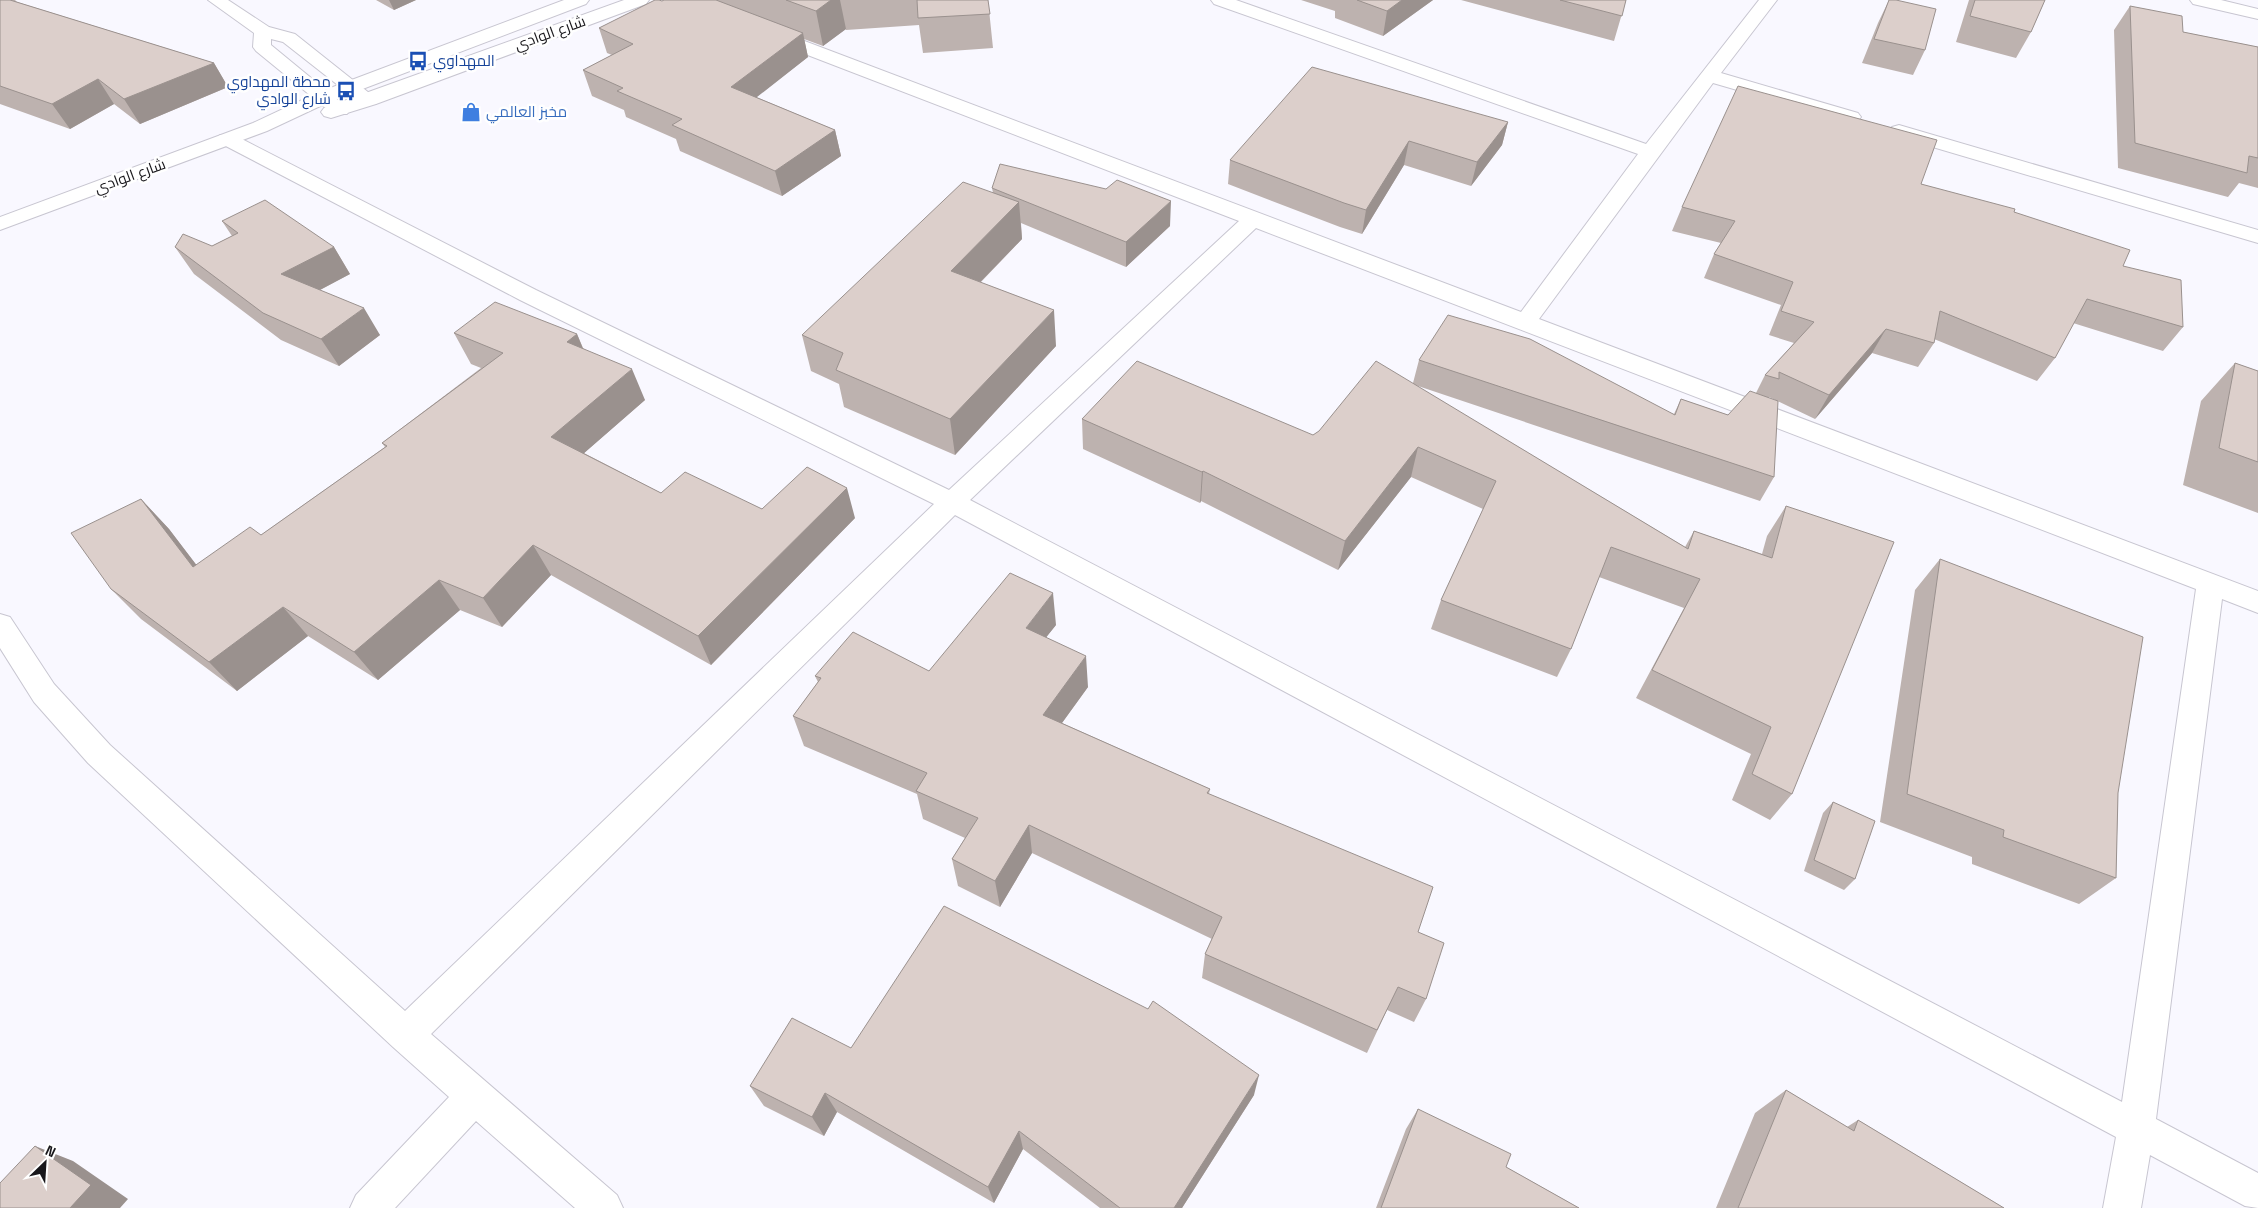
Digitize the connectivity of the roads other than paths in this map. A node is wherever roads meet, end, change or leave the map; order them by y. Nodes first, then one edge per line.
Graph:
1 (217, 0) edge
2 (580, 0) edge
3 (640, 0) edge
4 (1220, 0) edge
5 (1768, 0) edge
6 (2199, 0) edge
7 (2258, 14) edge
8 (755, 29) edge
9 (263, 31) junction
10 (1711, 76) junction
11 (352, 86) junction
12 (324, 97) junction
13 (369, 100) junction
14 (340, 110) junction
15 (260, 127) junction
16 (227, 139) junction
17 (1650, 152) junction
18 (1254, 218) junction
19 (0, 224) edge
20 (2258, 237) edge
21 (1524, 322) junction
22 (952, 502) junction
23 (2210, 584) junction
24 (2258, 602) edge
25 (0, 624) edge
26 (405, 1035) junction
27 (476, 1095) junction
28 (2136, 1129) junction
29 (2258, 1193) edge
30 (369, 1208) edge
31 (604, 1208) edge
32 (2122, 1208) edge

1 - 9 street
2 - 11 street, شارع الوادي
3 - 13 street, شارع الوادي
4 - 17 street
5 - 10 street
6 - 7 street
8 - 18 street
9 - 11 street
9 - 12 street
10 - 17 street
10 - 20 street
11 - 12 street, شارع الوادي
11 - 13 street
12 - 14 street
12 - 15 street, شارع الوادي
13 - 14 street, شارع الوادي
14 - 15 street, شارع الوادي
15 - 16 street, شارع الوادي
16 - 19 street, شارع الوادي
16 - 22 street
17 - 21 street
18 - 21 street
18 - 22 street
21 - 23 street
22 - 26 street
22 - 28 street
23 - 24 street
23 - 28 street
25 - 26 street
26 - 27 street
27 - 30 street
27 - 31 street
28 - 29 street
28 - 32 street

